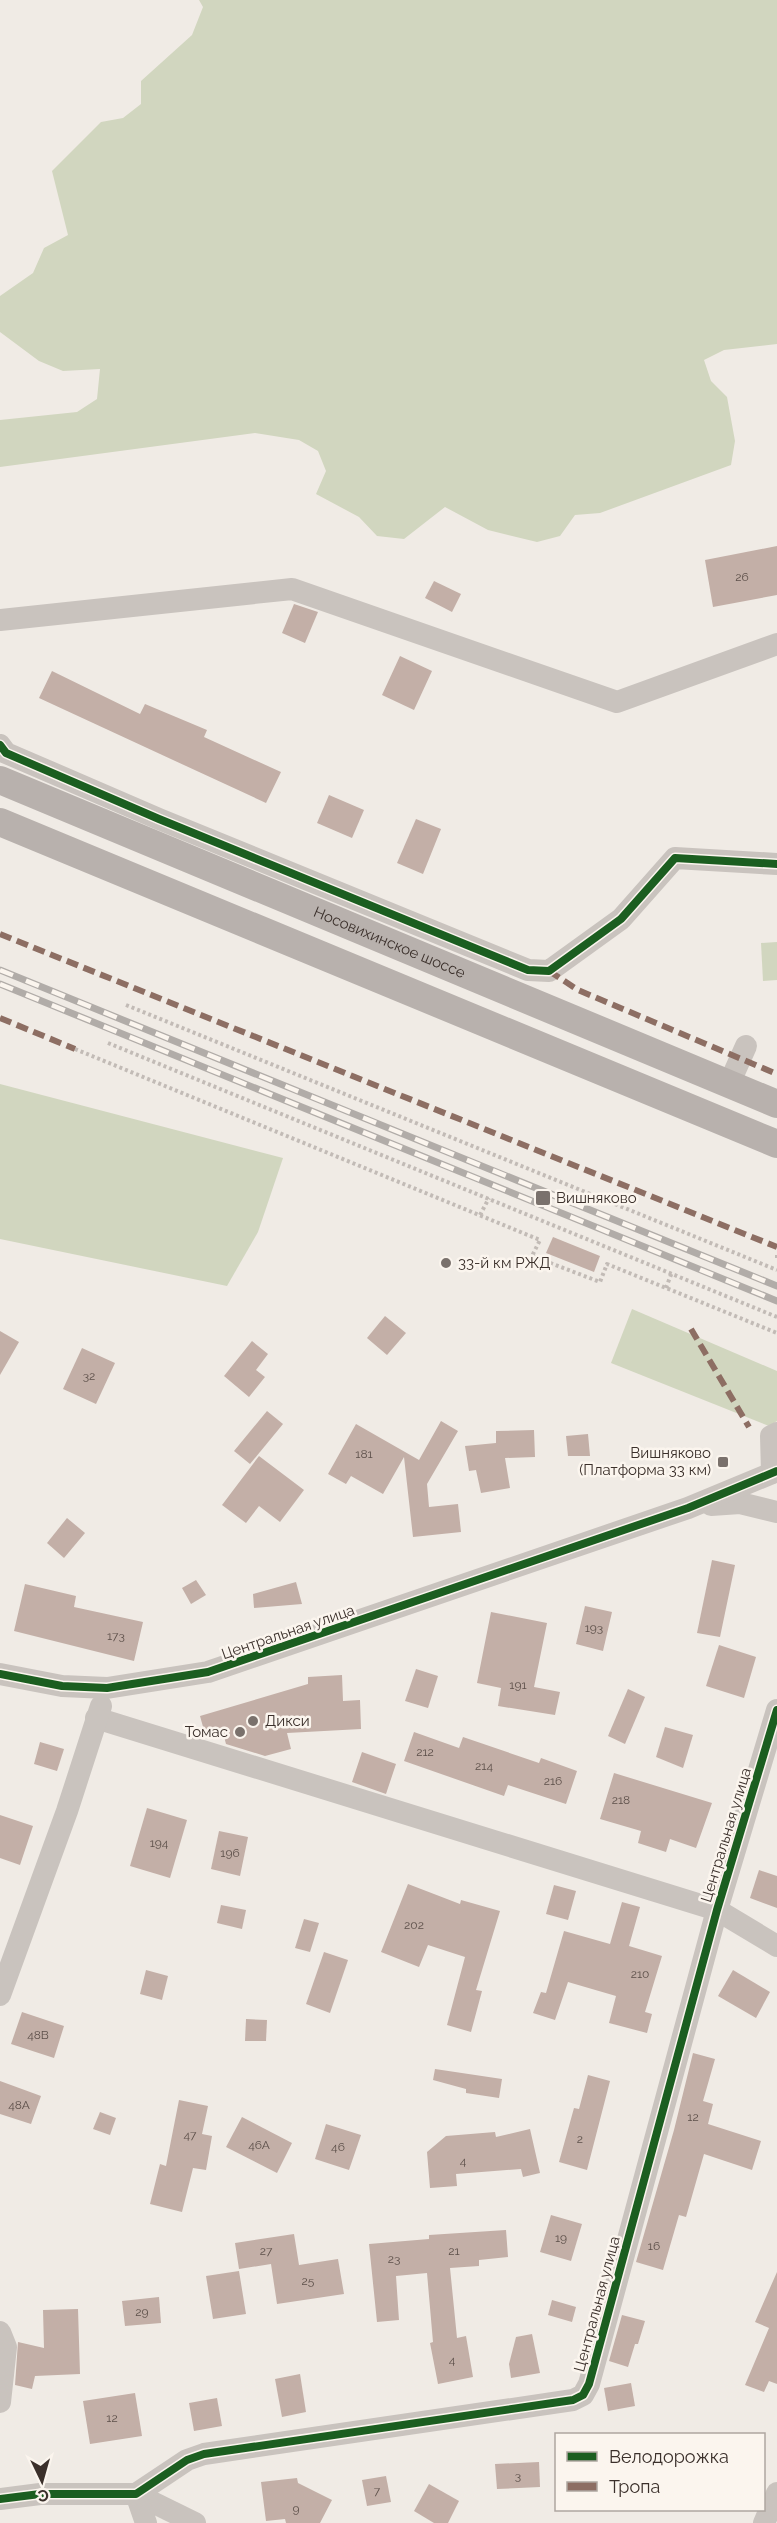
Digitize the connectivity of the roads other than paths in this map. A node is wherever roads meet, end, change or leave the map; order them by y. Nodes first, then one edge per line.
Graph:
1 (0, 620) edge
2 (777, 644) edge
3 (0, 745) edge
4 (0, 780) edge
5 (0, 822) edge
6 (777, 864) edge
7 (746, 1046) dead end
8 (729, 1084) junction
9 (777, 1104) edge
10 (777, 1144) edge
11 (777, 1433) edge
12 (775, 1472) edge
13 (688, 1508) junction
14 (777, 1512) edge
15 (0, 1674) edge
16 (107, 1688) junction
17 (777, 1710) edge
18 (96, 1718) junction
19 (717, 1910) junction
20 (777, 1946) edge
21 (0, 1995) edge
22 (0, 2332) edge
23 (0, 2402) edge
24 (777, 2493) edge
25 (136, 2494) junction
26 (0, 2499) edge
27 (146, 2523) edge
28 (195, 2523) edge
29 (764, 2523) edge

1 - 2 street
3 - 6 street
4 - 8 main road, Носовихинское шоссе
5 - 10 main road
7 - 8 street
8 - 9 main road, Носовихинское шоссе
11 - 12 street
12 - 13 street, Центральная улица
13 - 14 street
13 - 16 street, Центральная улица
15 - 16 street, Центральная улица
16 - 18 street
17 - 19 street, Центральная улица
18 - 19 street
18 - 21 street
19 - 20 street
19 - 25 street, Центральная улица
22 - 23 street
24 - 29 street
25 - 26 street
25 - 27 street
25 - 28 street

